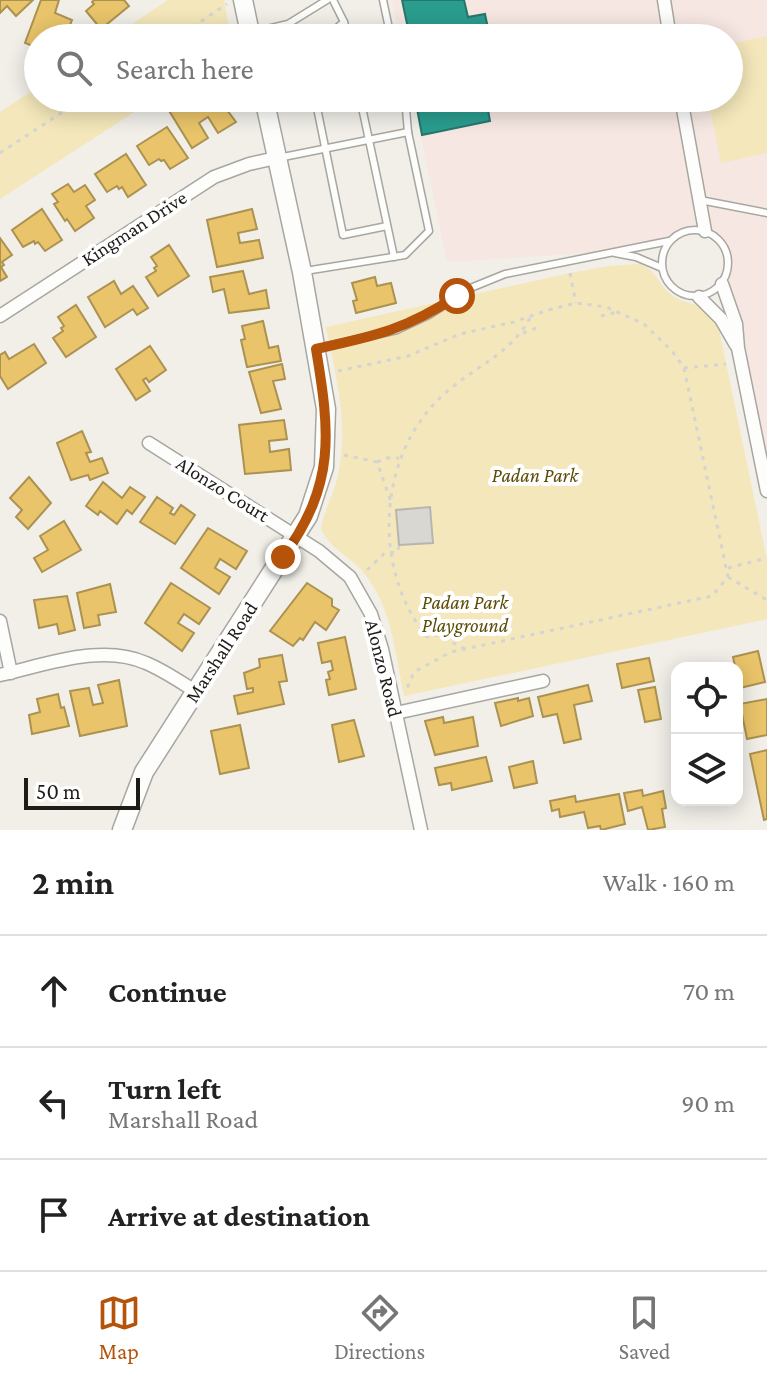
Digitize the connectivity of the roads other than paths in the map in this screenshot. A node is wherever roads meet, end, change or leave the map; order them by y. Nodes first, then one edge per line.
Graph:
1 (330, 0) edge
2 (383, 0) edge
3 (664, 0) edge
4 (235, 2) edge
5 (344, 22) joint
6 (246, 24) edge
7 (288, 24) edge
8 (342, 24) edge
9 (388, 24) edge
10 (668, 24) edge
11 (267, 112) edge
12 (318, 112) edge
13 (363, 112) edge
14 (406, 112) edge
15 (684, 112) edge
16 (408, 132) junction
17 (369, 140) junction
18 (326, 149) junction
19 (276, 158) junction
20 (700, 200) junction
21 (767, 213) edge
22 (387, 226) junction
23 (705, 231) junction
24 (669, 241) junction
25 (607, 252) junction
26 (394, 257) junction
27 (662, 268) junction
28 (302, 272) junction
29 (722, 284) junction
30 (699, 297) junction
31 (0, 316) edge
32 (738, 348) junction
33 (316, 349) junction
34 (149, 443) dead end
35 (767, 491) edge
36 (296, 537) junction
37 (0, 621) edge
38 (6, 674) edge
39 (543, 681) dead end
40 (195, 691) junction
41 (402, 712) junction
42 (122, 830) edge
43 (421, 830) edge

1 - 5 lane
1 - 7 lane
2 - 9 lane
3 - 10 street
4 - 6 street
5 - 8 lane
11 - 19 street, Marshall Road
12 - 18 lane
13 - 17 lane
14 - 16 lane
15 - 20 street
16 - 17 lane
16 - 26 lane
17 - 18 lane
17 - 22 lane
18 - 19 lane
18 - 22 lane
19 - 28 street, Marshall Road
19 - 31 street, Kingman Drive
20 - 21 lane
20 - 23 street
22 - 26 lane
23 - 24 lane
23 - 29 lane
24 - 25 lane
24 - 27 lane
25 - 27 lane
25 - 33 lane
26 - 28 lane
27 - 30 lane
28 - 33 street, Marshall Road
29 - 30 lane
29 - 32 street
30 - 32 street
32 - 35 street
33 - 36 street, Marshall Road
34 - 36 street, Alonzo Court
36 - 40 street, Marshall Road
36 - 41 street, Alonzo Road
37 - 38 street
38 - 40 street
39 - 41 street
40 - 42 street, Marshall Road
41 - 43 street, Alonzo Road

